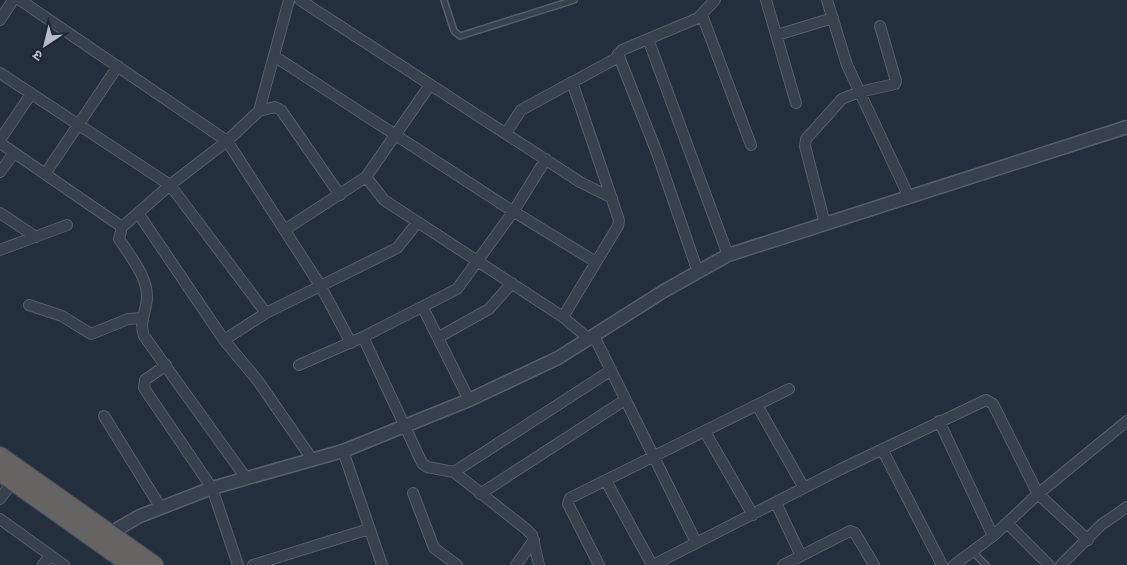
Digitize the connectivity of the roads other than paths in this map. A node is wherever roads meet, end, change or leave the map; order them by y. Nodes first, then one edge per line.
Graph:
1 (13, 0) edge
2 (20, 0) edge
3 (289, 0) edge
4 (300, 0) edge
5 (444, 0) edge
6 (574, 0) edge
7 (715, 0) edge
8 (766, 0) edge
9 (828, 0) edge
10 (702, 15) junction
11 (833, 18) junction
12 (0, 20) edge
13 (880, 26) dead end
14 (777, 35) junction
15 (648, 39) junction
16 (618, 54) junction
17 (274, 56) junction
18 (118, 66) junction
19 (0, 73) edge
20 (572, 82) junction
21 (430, 85) junction
22 (859, 92) junction
23 (31, 94) junction
24 (796, 103) dead end
25 (259, 111) junction
26 (79, 126) junction
27 (1127, 127) edge
28 (506, 134) junction
29 (397, 135) junction
30 (0, 141) edge
31 (228, 141) junction
32 (751, 145) dead end
33 (14, 153) junction
34 (546, 159) junction
35 (0, 172) edge
36 (46, 174) junction
37 (366, 177) junction
38 (170, 185) junction
39 (340, 195) junction
40 (909, 197) junction
41 (612, 198) junction
42 (513, 212) junction
43 (138, 213) junction
44 (0, 214) edge
45 (417, 223) junction
46 (825, 224) junction
47 (67, 225) dead end
48 (122, 227) junction
49 (286, 229) junction
50 (36, 237) junction
51 (0, 250) edge
52 (728, 255) junction
53 (478, 262) junction
54 (596, 262) junction
55 (698, 272) junction
56 (512, 284) junction
57 (320, 285) junction
58 (29, 305) dead end
59 (423, 308) junction
60 (266, 313) junction
61 (563, 317) junction
62 (142, 318) junction
63 (363, 337) junction
64 (439, 337) junction
65 (591, 337) junction
66 (224, 340) junction
67 (351, 343) junction
68 (166, 365) junction
69 (299, 365) dead end
70 (610, 372) junction
71 (788, 389) dead end
72 (469, 400) junction
73 (625, 400) junction
74 (757, 405) junction
75 (104, 416) dead end
76 (1127, 421) edge
77 (939, 422) junction
78 (403, 425) junction
79 (705, 432) junction
80 (882, 449) junction
81 (342, 451) junction
82 (0, 456) edge
83 (653, 456) junction
84 (312, 459) junction
85 (454, 472) junction
86 (6, 476) edge
87 (246, 478) junction
88 (606, 481) junction
89 (212, 488) junction
90 (804, 488) junction
91 (413, 493) dead end
92 (480, 494) junction
93 (1038, 494) junction
94 (0, 499) edge
95 (776, 503) junction
96 (1127, 506) edge
97 (161, 508) junction
98 (753, 515) junction
99 (0, 519) edge
100 (1007, 523) junction
101 (369, 529) junction
102 (993, 536) junction
103 (534, 540) junction
104 (1088, 540) junction
105 (109, 541) junction
106 (696, 542) junction
107 (972, 551) junction
108 (50, 555) junction
109 (797, 560) edge
110 (43, 565) edge
111 (64, 565) edge
112 (131, 565) edge
113 (154, 565) edge
114 (238, 565) edge
115 (253, 565) edge
116 (382, 565) edge
117 (457, 565) edge
118 (516, 565) edge
119 (539, 565) edge
120 (599, 565) edge
121 (653, 565) edge
122 (783, 565) edge
123 (874, 565) edge
124 (942, 565) edge
125 (954, 565) edge
126 (986, 565) edge
127 (1049, 565) edge
128 (1061, 565) edge

1 - 12 street
2 - 18 street
3 - 17 street
4 - 21 street
5 - 6 lane
7 - 10 street
8 - 14 street
9 - 11 street
10 - 15 street
10 - 32 street
11 - 14 street
11 - 22 street
13 - 22 street
14 - 24 street
15 - 16 street
15 - 52 street
16 - 20 street
16 - 55 street
17 - 25 street
17 - 29 street
18 - 26 street
18 - 31 street
19 - 23 street
20 - 28 street
20 - 41 street
21 - 28 street
21 - 29 street
22 - 40 street
22 - 46 street
23 - 26 street
23 - 30 street
25 - 31 street
25 - 39 street
26 - 36 street
26 - 38 street
27 - 40 street
28 - 34 street
29 - 37 street
29 - 42 street
30 - 33 street
31 - 38 street
31 - 49 street
33 - 35 street
33 - 36 street
34 - 41 street
34 - 42 street
36 - 48 street
37 - 39 street
37 - 45 street
38 - 43 street
38 - 60 street
39 - 49 street
40 - 46 street
41 - 54 street
42 - 53 street
42 - 54 street
43 - 48 street
43 - 66 street
44 - 50 street
45 - 53 street
45 - 57 street
46 - 52 street
47 - 50 street
48 - 62 street
49 - 57 street
50 - 51 street
52 - 55 street
53 - 56 street
53 - 59 street
54 - 61 street
55 - 65 street
56 - 61 street
56 - 64 street
57 - 60 street
57 - 67 street
58 - 62 street
59 - 63 street
59 - 64 street
60 - 66 street
61 - 65 street
62 - 68 street
63 - 67 street
63 - 78 street
64 - 72 street
65 - 70 street
65 - 72 street
66 - 84 street
67 - 69 street
68 - 87 street
68 - 89 street
70 - 73 street
70 - 85 street
71 - 74 street
72 - 78 street
73 - 83 street
73 - 92 street
74 - 79 street
74 - 90 street
75 - 97 street
76 - 93 street
77 - 80 street
77 - 93 street
77 - 102 street
78 - 81 street
78 - 85 street
79 - 83 street
79 - 98 street
80 - 90 street
80 - 124 street
81 - 84 street
81 - 101 street
82 - 105 highway
83 - 88 street
83 - 106 street
84 - 87 street
85 - 92 street
86 - 94 street
86 - 105 highway
87 - 89 street
88 - 120 street
88 - 121 street
89 - 97 street
89 - 114 street
90 - 95 street
91 - 117 street
92 - 103 street
93 - 100 street
93 - 104 street
95 - 98 street
95 - 109 street
96 - 104 street
97 - 105 street
98 - 106 street
99 - 108 street
100 - 102 street
100 - 127 street
101 - 115 street
101 - 116 street
102 - 107 street
103 - 118 street
103 - 119 street
104 - 128 street
105 - 112 highway
105 - 113 highway
106 - 121 street
107 - 125 street
107 - 126 lane
108 - 110 street
108 - 111 street
109 - 122 street
109 - 123 street

